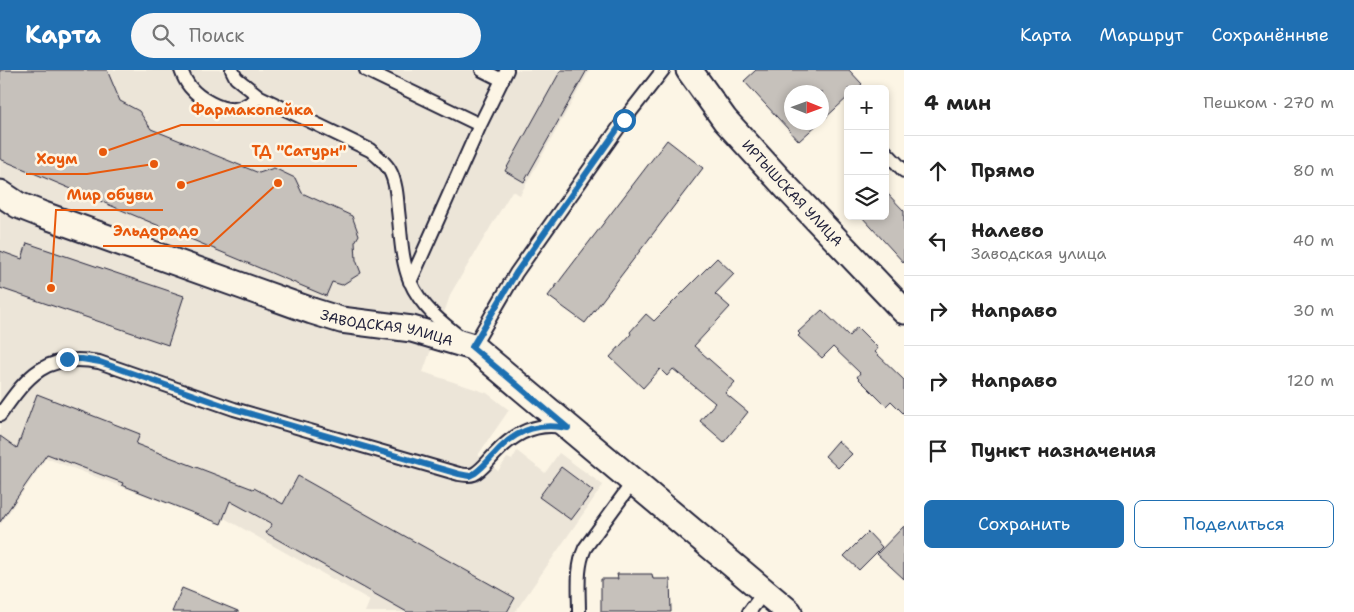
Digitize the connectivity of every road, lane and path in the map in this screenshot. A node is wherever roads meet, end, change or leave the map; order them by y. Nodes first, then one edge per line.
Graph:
1 (181, 70) edge
2 (232, 70) edge
3 (366, 70) edge
4 (482, 70) edge
5 (663, 70) edge
6 (689, 70) edge
7 (505, 75) edge
8 (260, 97) junction
9 (480, 125) junction
10 (889, 155) edge
11 (904, 171) edge
12 (6, 201) edge
13 (410, 282) junction
14 (904, 311) edge
15 (472, 347) junction
16 (0, 415) edge
17 (568, 428) junction
18 (633, 482) junction
19 (765, 591) junction
20 (579, 612) edge
21 (749, 612) edge
22 (789, 612) edge

1 - 8 lane
2 - 8 lane
3 - 9 lane
4 - 7 lane
5 - 15 lane
6 - 14 street, ИРТЫШСКАЯ УЛИЦА
7 - 9 lane
8 - 13 lane
9 - 13 lane
10 - 11 lane
12 - 15 street, ЗАВОДСКАЯ УЛИЦА
13 - 15 lane
15 - 17 street, ЗАВОДСКАЯ УЛИЦА
16 - 17 lane
17 - 18 street, ЗАВОДСКАЯ УЛИЦА
18 - 19 street, ЗАВОДСКАЯ УЛИЦА
18 - 20 lane
19 - 21 lane
19 - 22 street, ЗАВОДСКАЯ УЛИЦА

